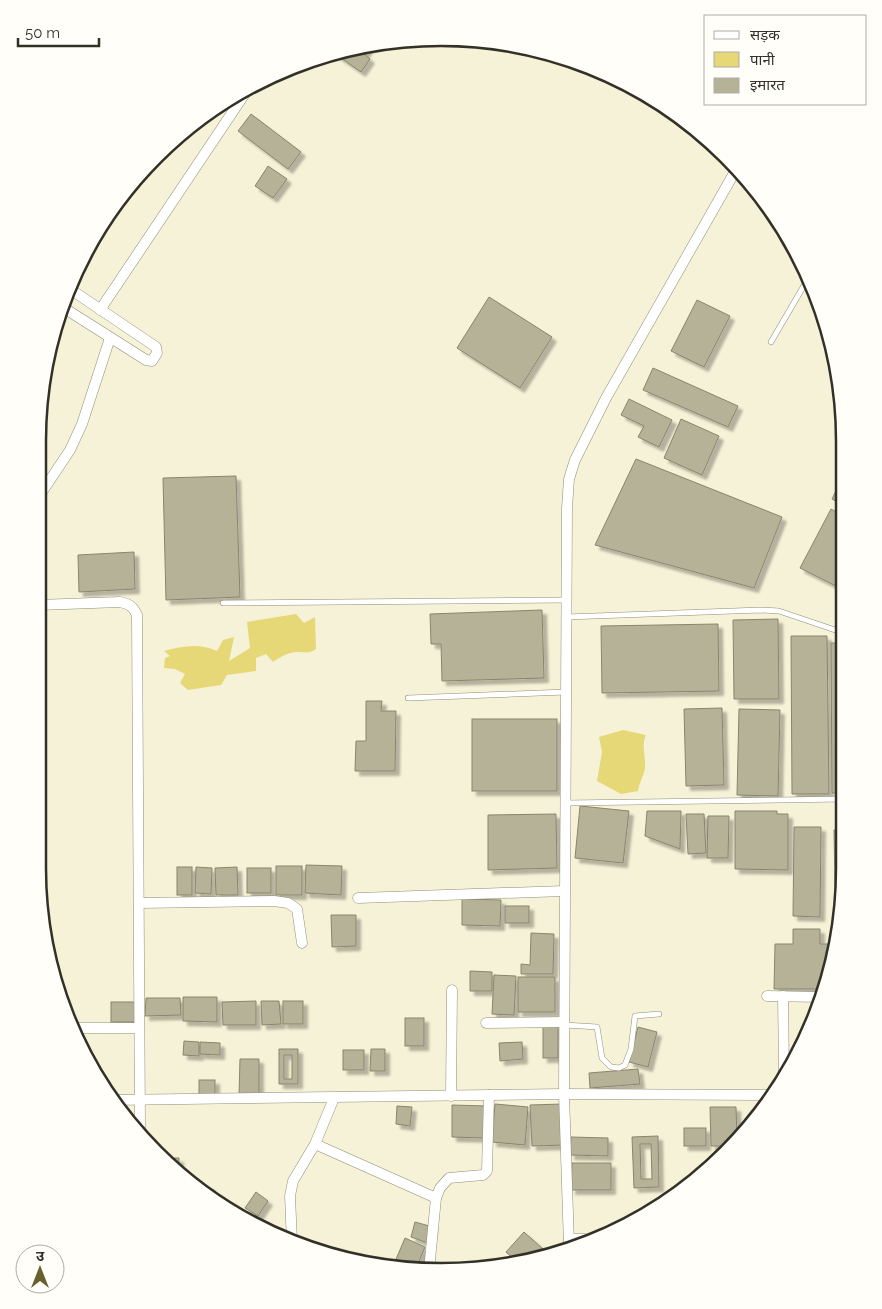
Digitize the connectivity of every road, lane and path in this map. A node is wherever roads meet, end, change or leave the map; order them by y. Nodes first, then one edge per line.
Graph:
1 (231, 107) edge
2 (733, 175) edge
3 (804, 286) edge
4 (75, 293) edge
5 (100, 310) junction
6 (68, 311) edge
7 (110, 338) junction
8 (771, 342) dead end
9 (46, 486) edge
10 (566, 600) junction
11 (224, 603) dead end
12 (46, 605) edge
13 (566, 617) junction
14 (836, 630) edge
15 (566, 692) junction
16 (408, 698) dead end
17 (836, 798) edge
18 (566, 803) junction
19 (564, 891) junction
20 (358, 898) dead end
21 (140, 903) junction
22 (302, 943) dead end
23 (452, 990) dead end
24 (767, 996) dead end
25 (783, 996) junction
26 (814, 997) edge
27 (659, 1014) dead end
28 (486, 1023) dead end
29 (564, 1024) junction
30 (80, 1028) edge
31 (138, 1028) junction
32 (784, 1063) edge
33 (564, 1094) junction
34 (763, 1095) edge
35 (451, 1096) junction
36 (489, 1096) junction
37 (334, 1098) junction
38 (122, 1100) edge
39 (139, 1100) junction
40 (140, 1123) edge
41 (315, 1144) junction
42 (436, 1198) junction
43 (292, 1234) edge
44 (569, 1242) edge
45 (430, 1263) edge

1 - 5 street
2 - 10 street
3 - 8 lane
4 - 5 street
5 - 7 street
6 - 7 street
7 - 9 street
10 - 11 lane
10 - 13 street
12 - 21 street
13 - 14 lane
13 - 15 street
15 - 16 lane
15 - 18 street
17 - 18 lane
18 - 19 street
19 - 20 street
19 - 29 street
21 - 22 street
21 - 31 street
23 - 35 street
24 - 25 street
25 - 26 street
25 - 32 street
27 - 29 lane
28 - 29 street
29 - 33 street
30 - 31 street
31 - 39 street
33 - 34 street
33 - 36 street
33 - 44 street
35 - 36 street
35 - 37 street
36 - 42 street
37 - 39 street
37 - 41 street
38 - 39 street
39 - 40 street
41 - 42 street
41 - 43 street
42 - 45 street

